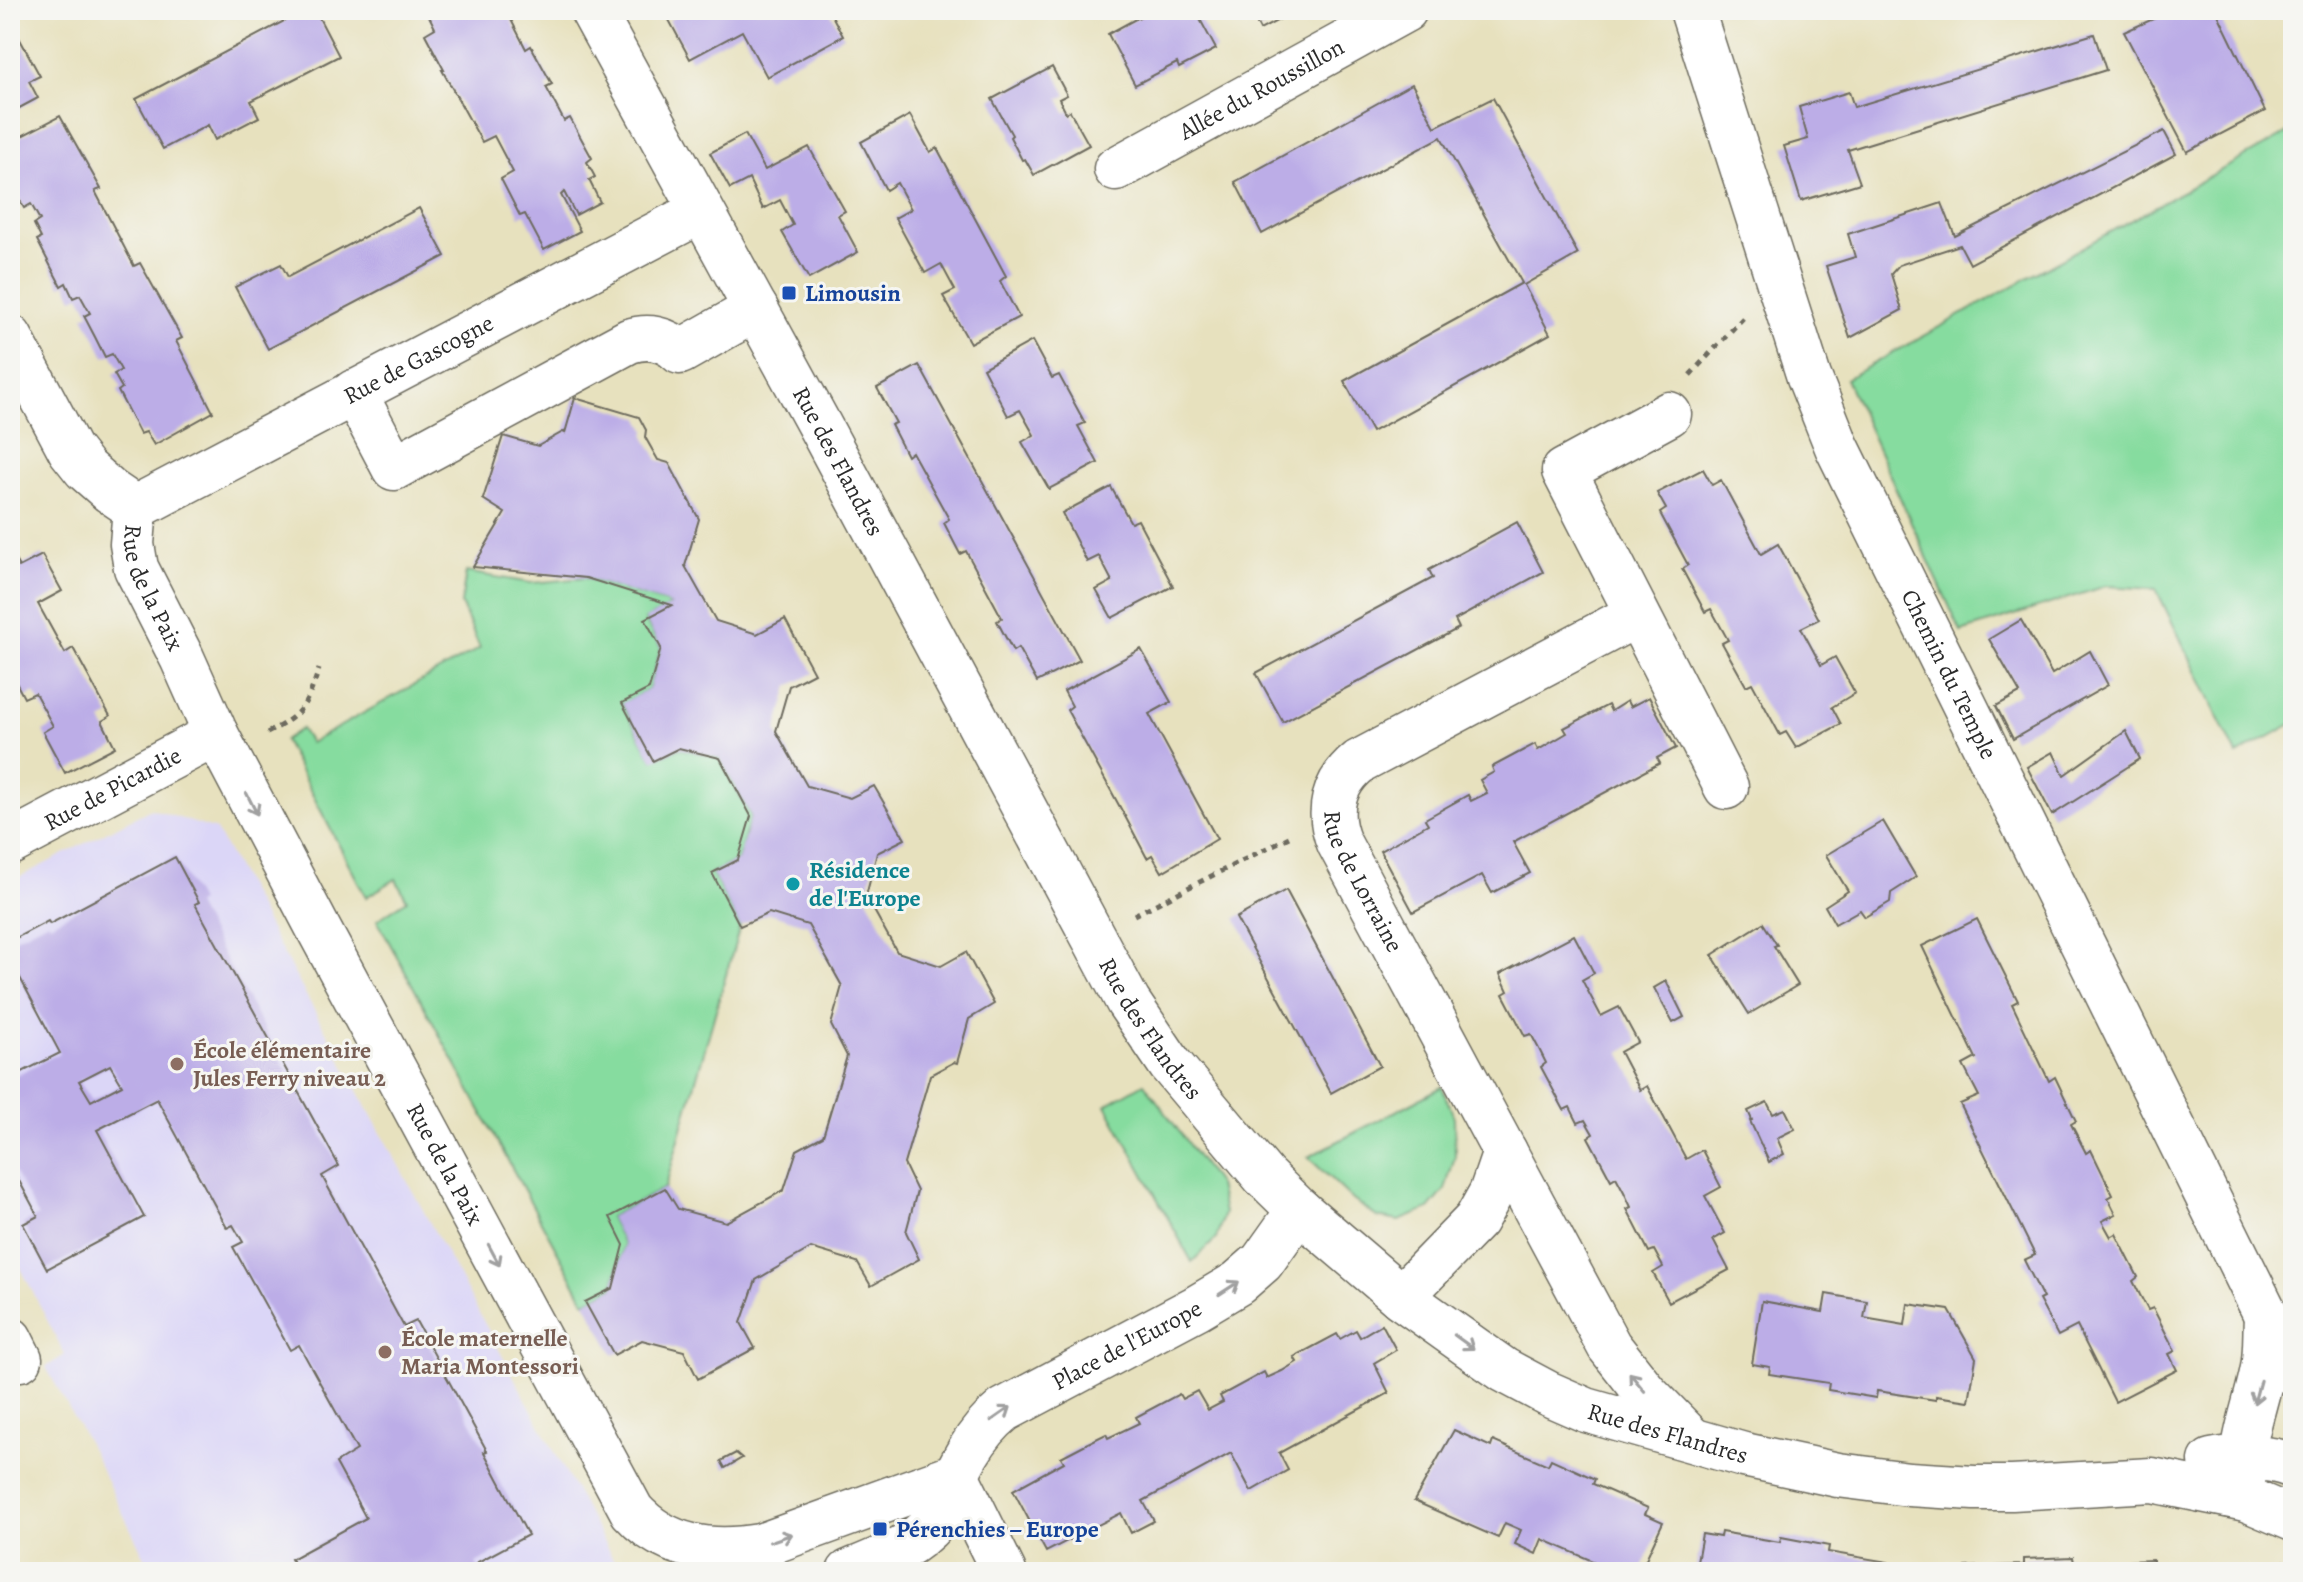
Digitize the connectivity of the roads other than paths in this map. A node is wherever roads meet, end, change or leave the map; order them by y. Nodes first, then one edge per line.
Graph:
1 (592, 10) edge
2 (1405, 10) edge
3 (1692, 10) edge
4 (1116, 169) dead end
5 (701, 211) junction
6 (756, 309) junction
7 (10, 337) edge
8 (354, 392) junction
9 (1669, 414) road end
10 (135, 508) junction
11 (1636, 615) junction
12 (221, 743) junction
13 (1726, 787) dead end
14 (10, 843) edge
15 (1505, 1152) junction
16 (1299, 1210) junction
17 (1476, 1220) junction
18 (1543, 1223) junction
19 (1401, 1297) junction
20 (2266, 1315) junction
21 (1609, 1346) junction
22 (2293, 1373) edge
23 (1547, 1393) junction
24 (1690, 1438) junction
25 (2293, 1466) edge
26 (2293, 1473) edge
27 (956, 1475) junction
28 (2244, 1479) junction
29 (632, 1511) junction
30 (2293, 1519) edge
31 (696, 1572) edge
32 (849, 1572) edge
33 (1004, 1572) edge

1 - 5 street, Rue des Flandres
2 - 4 street, Allée du Roussillon
3 - 20 street, Chemin du Temple
5 - 6 street, Rue des Flandres
5 - 8 street, Rue de Gascogne
6 - 8 street
6 - 16 street, Rue des Flandres
7 - 10 street, Rue de la Paix
8 - 10 street, Rue de Gascogne
9 - 11 street
10 - 12 street, Rue de la Paix
11 - 13 street
11 - 15 street, Rue de Lorraine
12 - 14 street, Rue de Picardie
12 -> 29 street, Rue de la Paix
15 - 17 street
15 - 18 street, Rue de Lorraine
16 - 19 street, Rue des Flandres
27 -> 16 street, Place de l'Europe
17 - 18 street
17 - 19 street
18 - 21 street, Rue de Lorraine
19 -> 23 street, Rue des Flandres
20 - 22 street, Chemin du Temple
20 -> 28 street, Chemin du Temple
21 - 23 street
24 -> 21 street, Rue de Lorraine
23 - 24 street, Rue des Flandres
24 - 28 street, Rue des Flandres
25 - 28 street
26 - 28 street
29 -> 27 street, Rue de la Paix
27 - 32 street, Place de l'Europe
27 - 33 street
28 - 30 street
29 - 31 street

